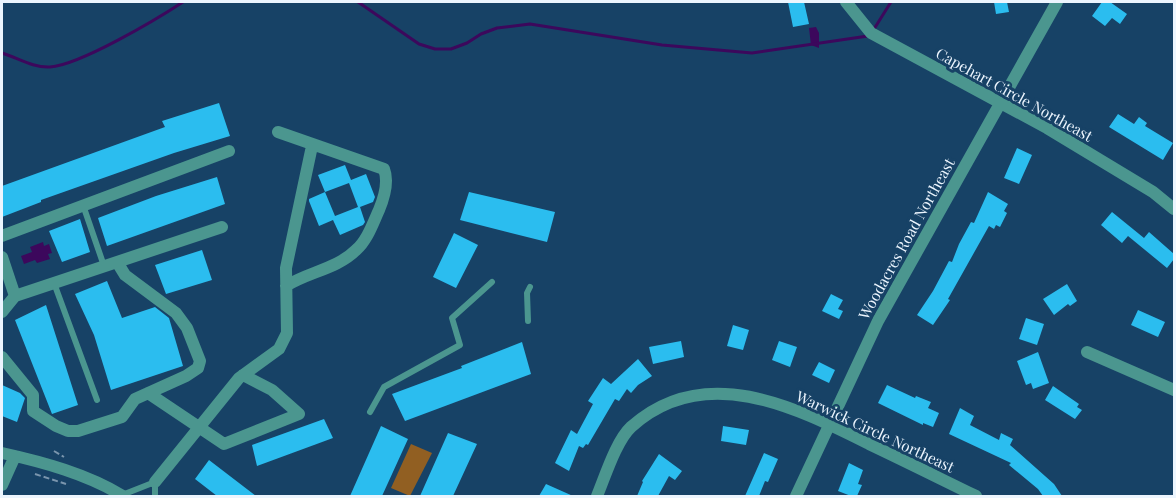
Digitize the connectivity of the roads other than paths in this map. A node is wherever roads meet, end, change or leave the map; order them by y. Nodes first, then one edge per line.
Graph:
1 (846, 2) edge
2 (1057, 2) edge
3 (999, 104) junction
4 (278, 132) dead end
5 (312, 146) junction
6 (230, 151) dead end
7 (83, 206) junction
8 (1174, 209) edge
9 (222, 228) dead end
10 (2, 236) edge
11 (2, 256) edge
12 (117, 262) junction
13 (104, 267) junction
14 (492, 282) dead end
15 (54, 284) junction
16 (286, 286) junction
17 (530, 287) dead end
18 (15, 296) junction
19 (2, 312) edge
20 (528, 321) dead end
21 (1087, 352) dead end
22 (2, 357) edge
23 (243, 375) junction
24 (1174, 390) edge
25 (148, 393) junction
26 (97, 400) dead end
27 (370, 412) dead end
28 (830, 424) junction
29 (199, 428) junction
30 (2, 453) edge
31 (15, 456) junction
32 (155, 482) junction
33 (2, 485) edge
34 (122, 496) edge
35 (155, 496) edge
36 (597, 496) edge
37 (796, 496) edge
38 (976, 496) edge

1 - 3 street, Capehart Circle Northeast
2 - 3 street, Woodacres Road Northeast
3 - 8 street, Capehart Circle Northeast
3 - 28 street, Woodacres Road Northeast
4 - 5 street
5 - 16 street
5 - 16 street
6 - 7 street
7 - 10 street
7 - 13 lane
9 - 12 street
11 - 18 street
12 - 13 street
12 - 25 street
13 - 15 street
14 - 27 lane
15 - 18 street
15 - 26 lane
16 - 23 street
17 - 20 lane
18 - 19 street
21 - 24 street
22 - 25 street
23 - 29 street
23 - 29 street
25 - 29 street
28 - 36 street, Warwick Circle Northeast
28 - 37 street, Woodacres Road Northeast
28 - 38 street, Warwick Circle Northeast
29 - 32 street
30 - 31 street
31 - 33 street
31 - 34 street
32 - 34 lane
32 - 35 lane

